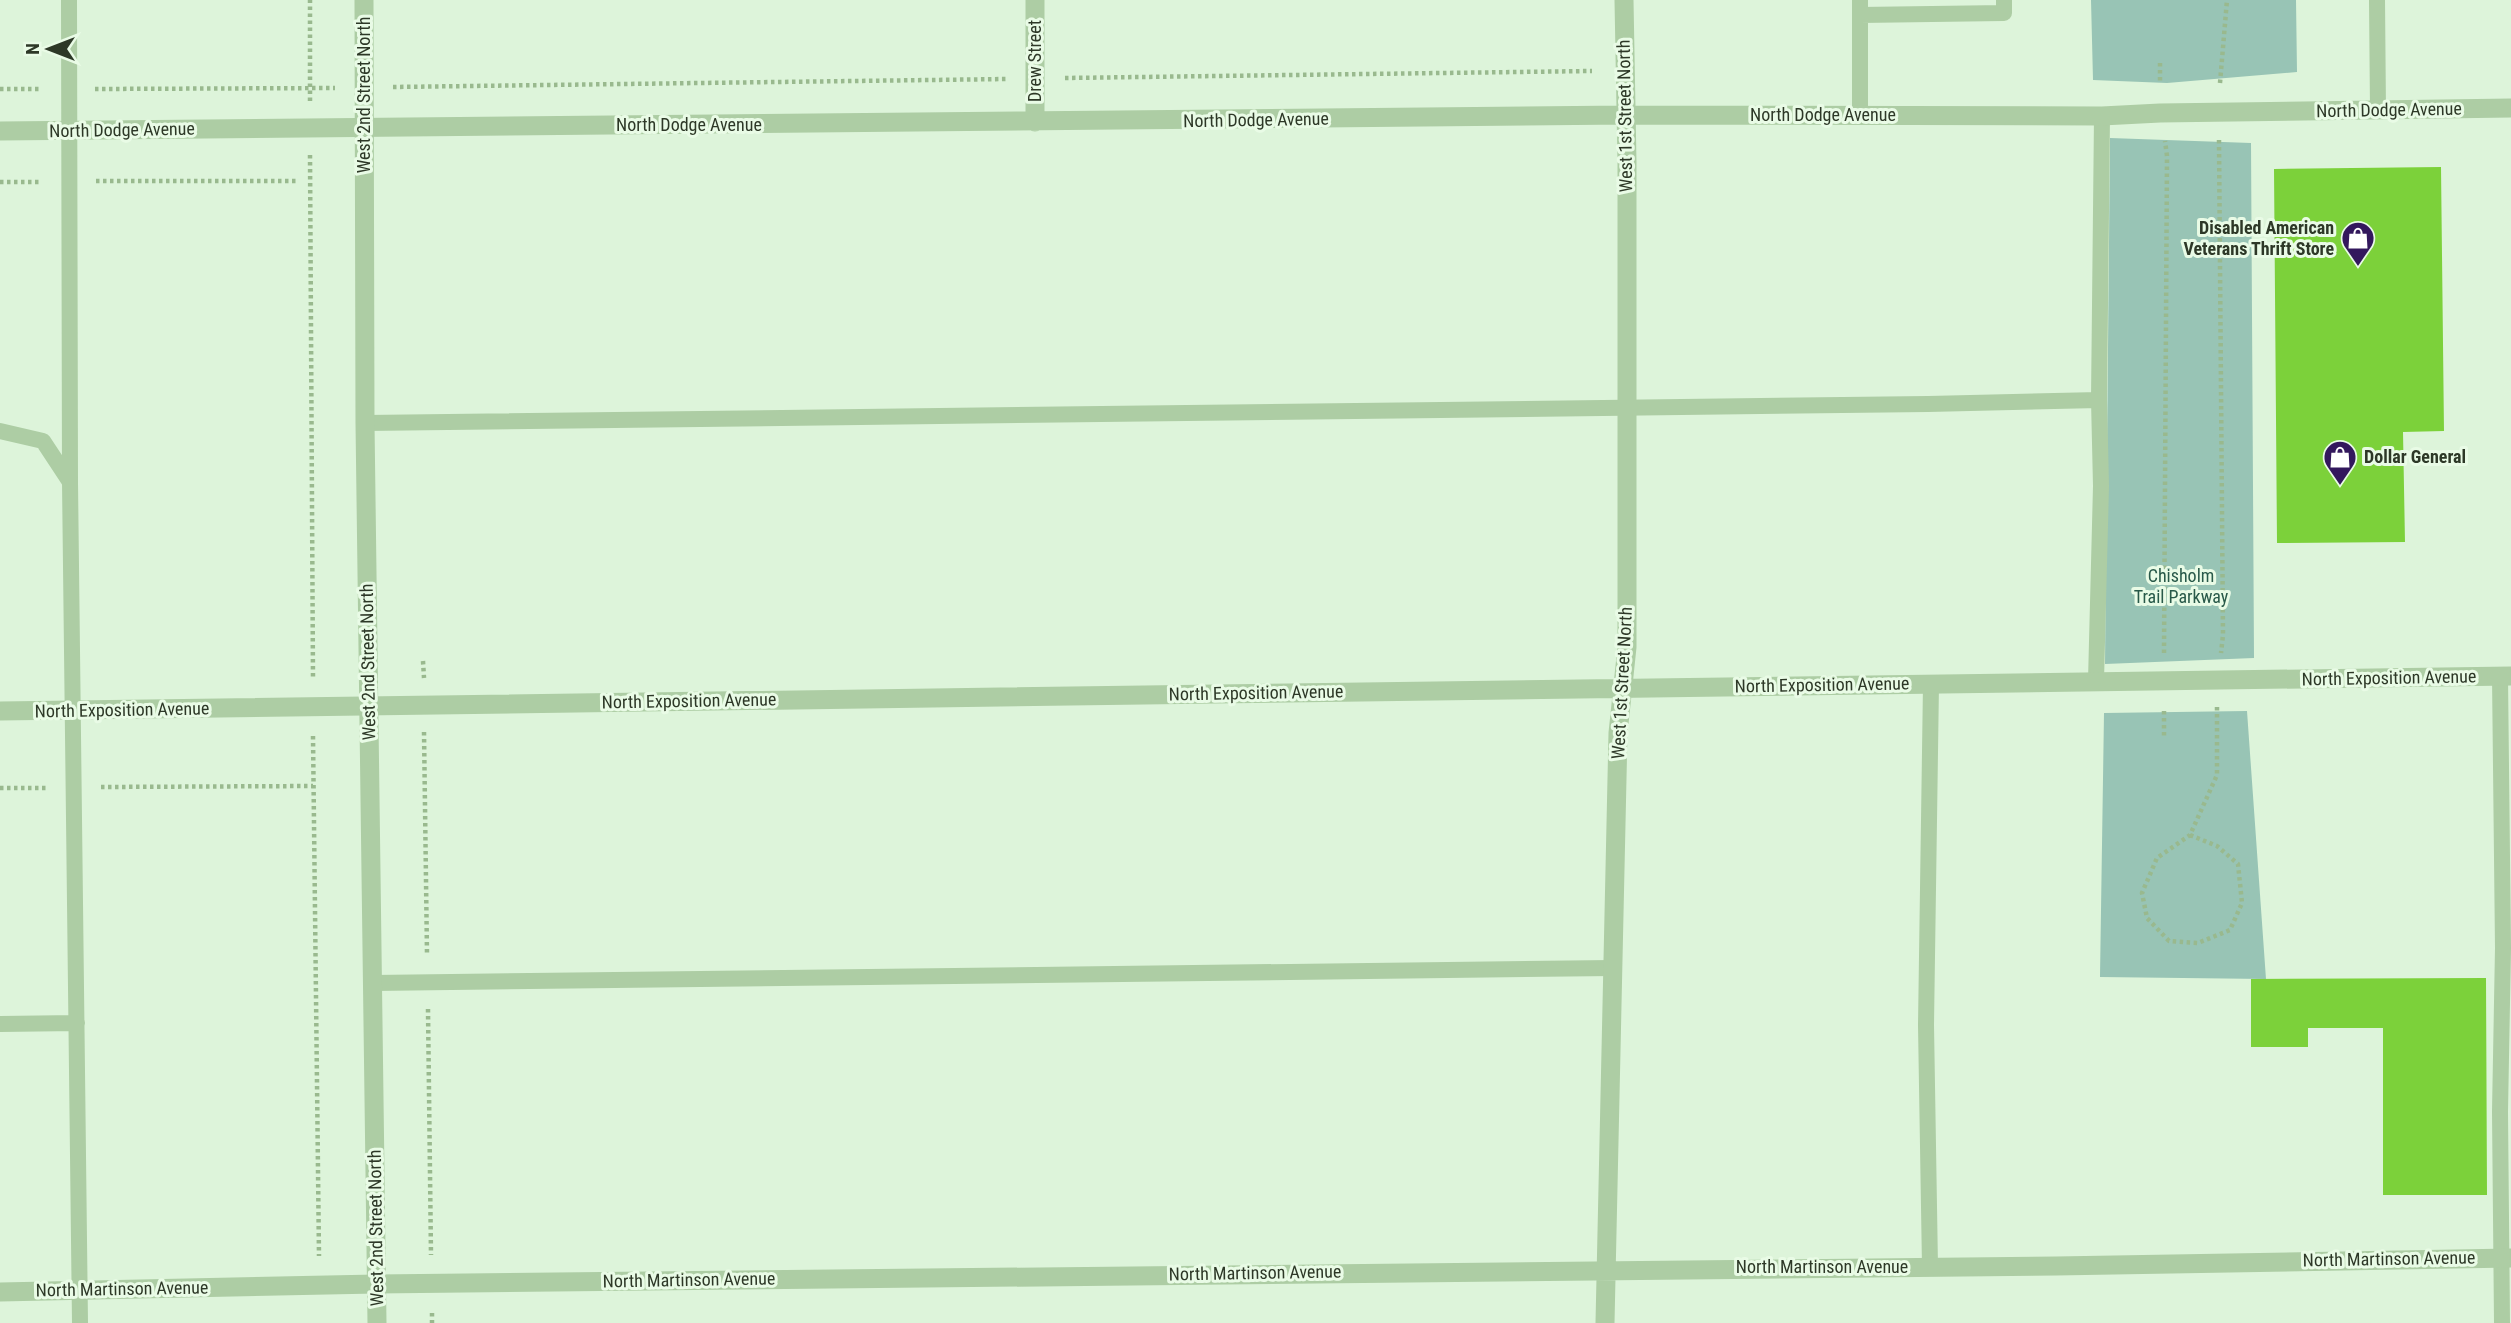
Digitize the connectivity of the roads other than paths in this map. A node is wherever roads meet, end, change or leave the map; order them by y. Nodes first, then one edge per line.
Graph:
1 (69, 0) edge
2 (364, 0) edge
3 (1035, 0) edge
4 (1624, 0) edge
5 (2004, 0) edge
6 (2377, 0) edge
7 (1860, 7) edge
8 (2511, 108) edge
9 (2378, 110) junction
10 (1860, 114) junction
11 (1626, 115) junction
12 (2102, 116) junction
13 (1035, 122) junction
14 (364, 127) junction
15 (70, 130) junction
16 (0, 131) edge
17 (2099, 400) junction
18 (1626, 408) junction
19 (365, 423) junction
20 (0, 431) edge
21 (70, 482) junction
22 (2505, 676) edge
23 (2096, 681) junction
24 (1931, 684) junction
25 (1622, 690) junction
26 (369, 706) junction
27 (74, 710) junction
28 (0, 711) edge
29 (2507, 948) edge
30 (1613, 968) junction
31 (373, 983) junction
32 (77, 1023) junction
33 (0, 1024) edge
34 (2506, 1258) edge
35 (1930, 1267) junction
36 (1606, 1269) junction
37 (376, 1283) junction
38 (80, 1290) junction
39 (0, 1292) edge
40 (80, 1323) edge
41 (377, 1323) edge
42 (1605, 1323) edge
43 (2502, 1323) edge

1 - 15 lane
2 - 14 street, West 2nd Street North
3 - 13 street, Drew Street
4 - 11 street, West 1st Street North
5 - 7 lane
6 - 9 lane
7 - 10 lane
8 - 9 street, North Dodge Avenue
9 - 12 street, North Dodge Avenue
10 - 11 street, North Dodge Avenue
10 - 12 street, North Dodge Avenue
11 - 13 street, North Dodge Avenue
11 - 18 street, West 1st Street North
12 - 17 lane
13 - 14 street, North Dodge Avenue
14 - 15 street, North Dodge Avenue
14 - 19 street, West 2nd Street North
15 - 16 street, North Dodge Avenue
15 - 21 lane
17 - 18 lane
17 - 23 lane
18 - 19 lane
18 - 25 street, West 1st Street North
19 - 26 street, West 2nd Street North
20 - 21 lane
21 - 27 lane
22 - 23 street, North Exposition Avenue
22 - 29 lane
23 - 24 street, North Exposition Avenue
24 - 25 street, North Exposition Avenue
24 - 35 lane
25 - 26 street, North Exposition Avenue
25 - 30 street, West 1st Street North
26 - 27 street, North Exposition Avenue
26 - 31 street, West 2nd Street North
27 - 28 street, North Exposition Avenue
27 - 32 lane
29 - 34 lane
30 - 31 lane
30 - 36 street, West 1st Street North
31 - 37 street, West 2nd Street North
32 - 33 lane
32 - 38 lane
34 - 35 street, North Martinson Avenue
34 - 43 lane
35 - 36 street, North Martinson Avenue
36 - 37 street, North Martinson Avenue
36 - 42 street, West 1st Street North
37 - 38 street, North Martinson Avenue
37 - 41 street, West 2nd Street North
38 - 39 street, North Martinson Avenue
38 - 40 lane

